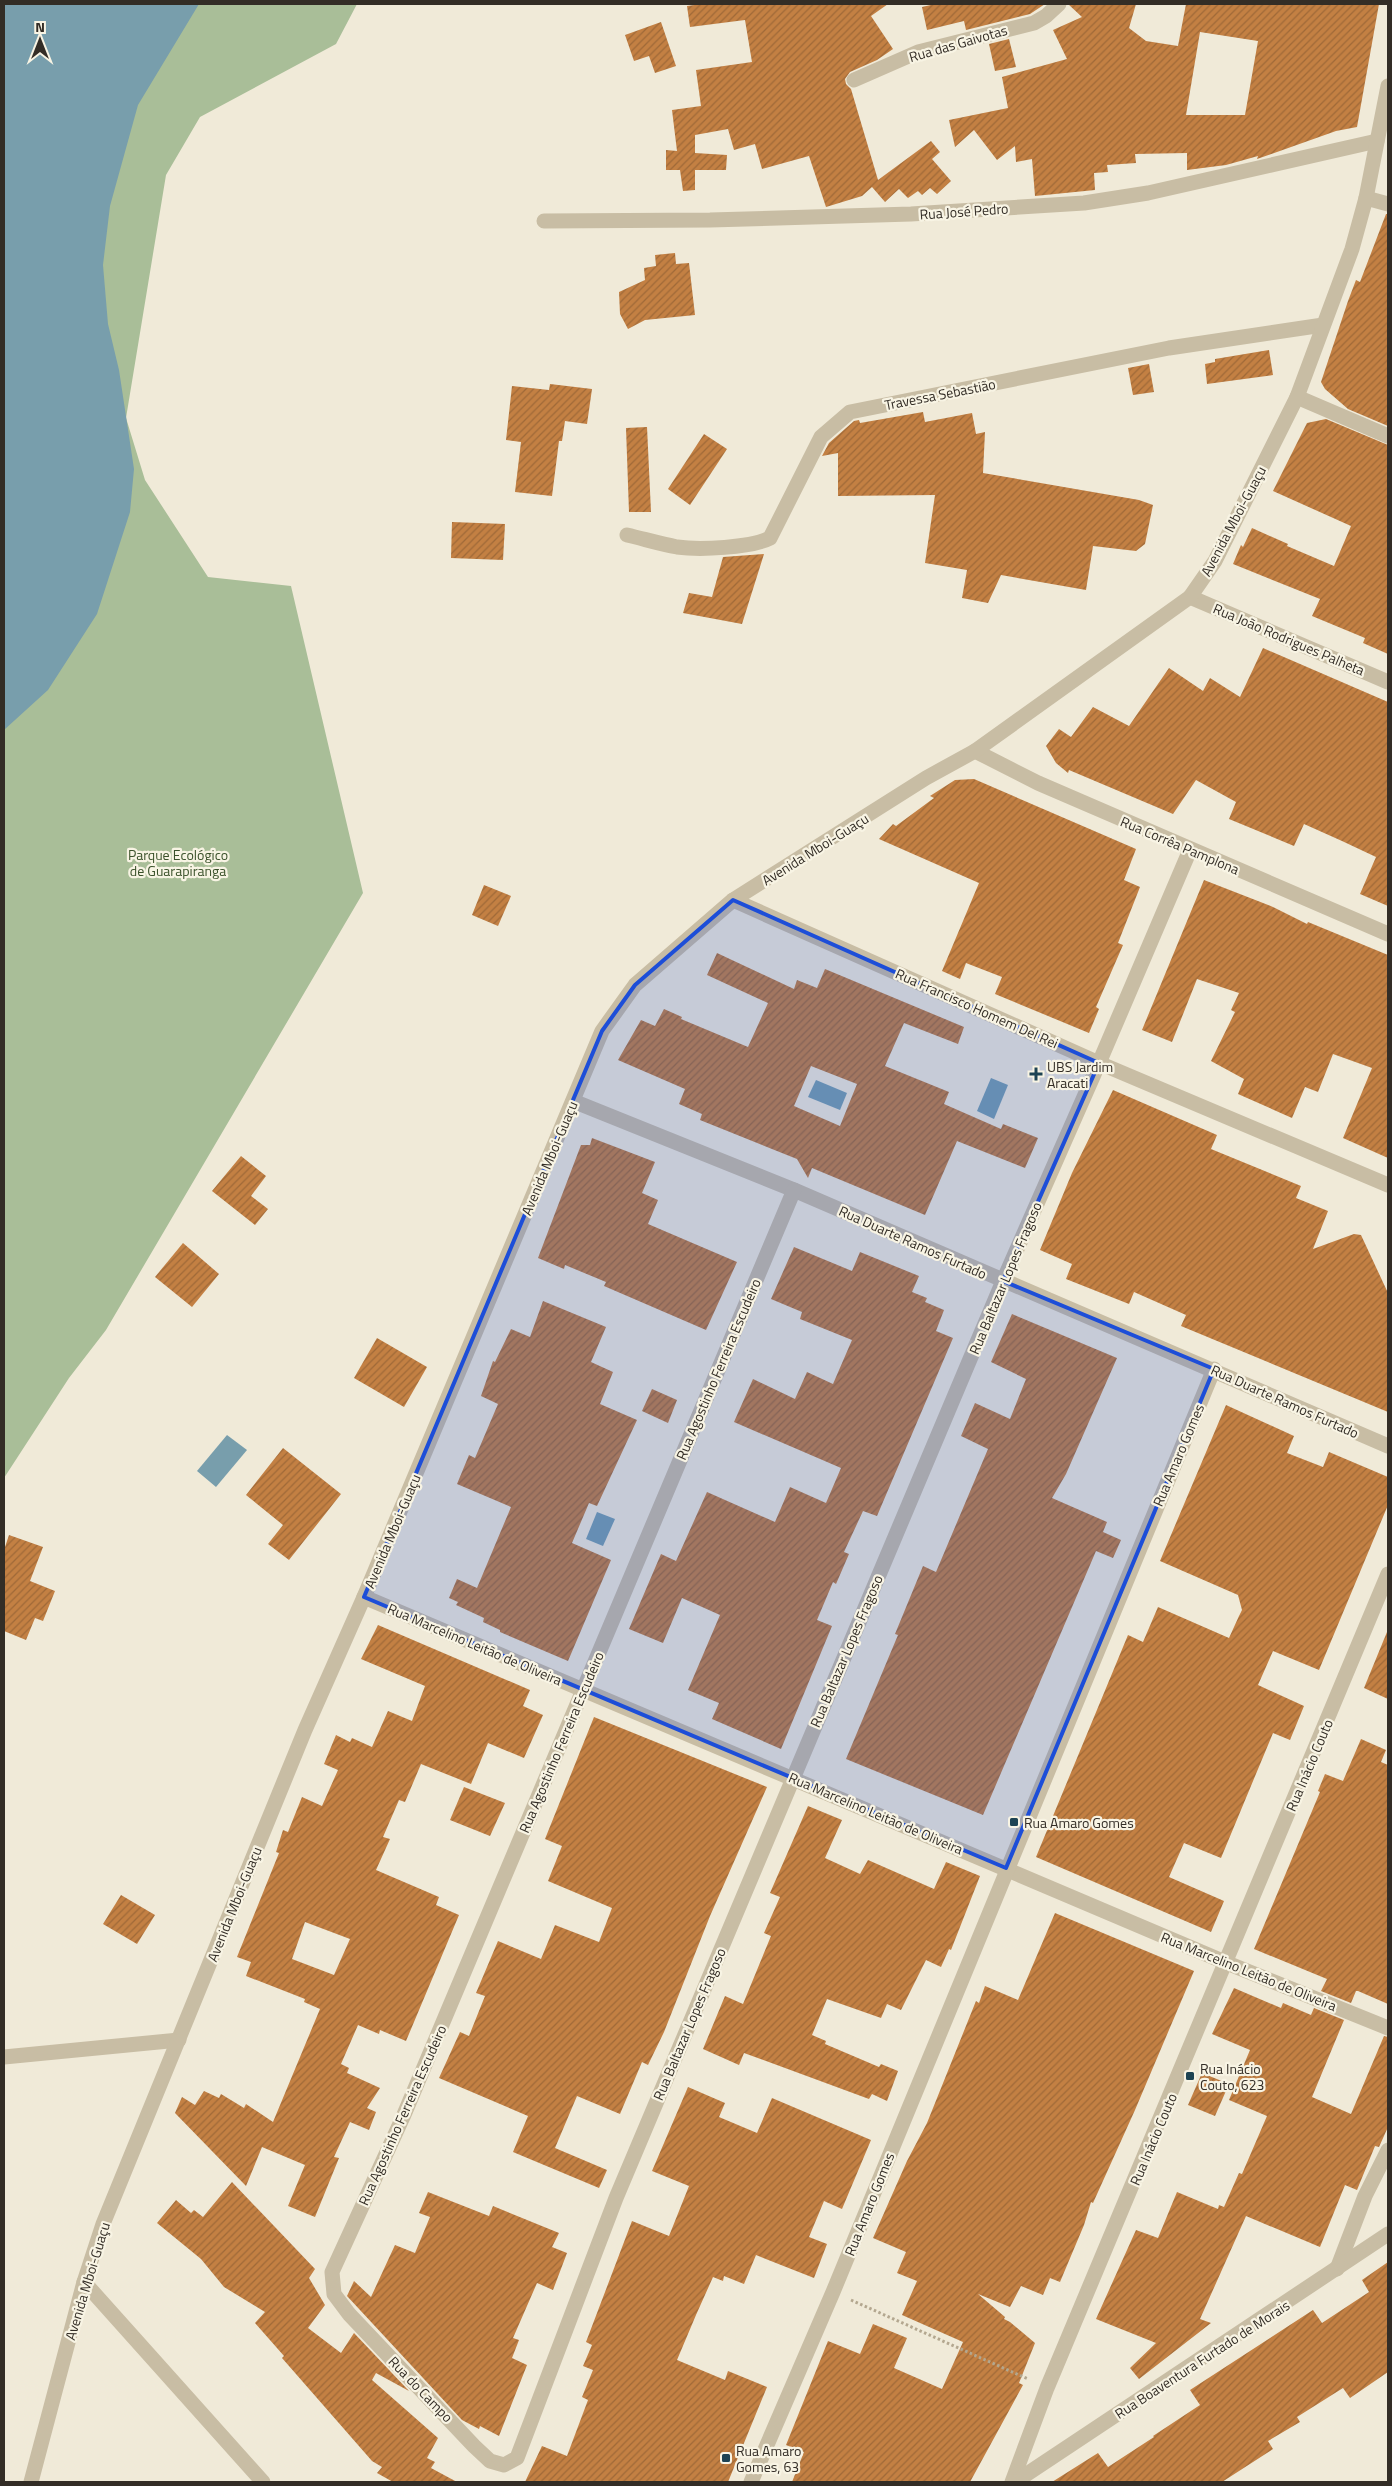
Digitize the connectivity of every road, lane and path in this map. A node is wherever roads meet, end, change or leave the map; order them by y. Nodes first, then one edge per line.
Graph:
1 (1059, 4) edge
2 (854, 80) dead end
3 (1388, 86) edge
4 (1377, 141) junction
5 (1366, 198) junction
6 (1388, 204) edge
7 (544, 221) dead end
8 (1323, 325) junction
9 (1297, 397) junction
10 (1388, 436) edge
11 (628, 535) dead end
12 (1190, 597) junction
13 (1388, 682) edge
14 (975, 751) junction
15 (1190, 850) junction
16 (732, 900) junction
17 (1388, 934) edge
18 (1099, 1063) junction
19 (573, 1101) junction
20 (1388, 1185) edge
21 (794, 1190) junction
22 (1002, 1281) junction
23 (1214, 1370) junction
24 (1388, 1446) edge
25 (1388, 1574) edge
26 (364, 1597) junction
27 (584, 1689) junction
28 (793, 1778) junction
29 (1006, 1868) junction
30 (1227, 1963) junction
31 (1388, 2028) edge
32 (180, 2040) junction
33 (4, 2057) edge
34 (1388, 2150) edge
35 (1388, 2234) edge
36 (1337, 2269) junction
37 (84, 2282) junction
38 (833, 2292) junction
39 (334, 2294) joint
40 (1047, 2388) junction
41 (518, 2458) joint
42 (31, 2482) edge
43 (263, 2482) edge
44 (751, 2482) edge
45 (1014, 2482) edge

1 - 2 street, Rua das Gaivotas
3 - 4 street, Avenida Mboi-Guaçu
4 - 5 street, Avenida Mboi-Guaçu
4 - 7 street, Rua José Pedro
5 - 6 street
5 - 8 street, Avenida Mboi-Guaçu
8 - 9 street, Avenida Mboi-Guaçu
8 - 11 street, Travessa Sebastião
9 - 10 street
9 - 12 street, Avenida Mboi-Guaçu
12 - 13 street, Rua João Rodrigues Palheta
12 - 14 street, Avenida Mboi-Guaçu
14 - 15 street, Rua Corrêa Pamplona
14 - 16 street, Avenida Mboi-Guaçu
15 - 17 street, Rua Corrêa Pamplona
15 - 18 street, Rua Baltazar Lopes Fragoso
16 - 18 street, Rua Francisco Homem Del Rei
16 - 19 street, Avenida Mboi-Guaçu
18 - 20 street, Rua Francisco Homem Del Rei
18 - 22 street, Rua Baltazar Lopes Fragoso
19 - 21 street, Rua Duarte Ramos Furtado
19 - 26 street, Avenida Mboi-Guaçu
21 - 22 street, Rua Duarte Ramos Furtado
21 - 27 street, Rua Agostinho Ferreira Escudeiro
22 - 23 street, Rua Duarte Ramos Furtado
22 - 28 street, Rua Baltazar Lopes Fragoso
23 - 24 street, Rua Duarte Ramos Furtado
23 - 29 street, Rua Amaro Gomes
25 - 30 street, Rua Inácio Couto
26 - 27 street, Rua Marcelino Leitão de Oliveira
26 - 32 street, Avenida Mboi-Guaçu
27 - 28 street, Rua Marcelino Leitão de Oliveira
27 - 39 street, Rua Agostinho Ferreira Escudeiro
28 - 29 street, Rua Marcelino Leitão de Oliveira
28 - 41 street, Rua Baltazar Lopes Fragoso
29 - 30 street, Rua Marcelino Leitão de Oliveira
29 - 38 street, Rua Amaro Gomes
30 - 31 street, Rua Marcelino Leitão de Oliveira
30 - 40 street, Rua Inácio Couto
32 - 33 street
32 - 37 street, Avenida Mboi-Guaçu
34 - 36 street
35 - 36 street, Rua Boaventura Furtado de Morais
36 - 45 street, Rua Boaventura Furtado de Morais
37 - 42 street, Avenida Mboi-Guaçu
37 - 43 street
38 - 40 path
38 - 44 street, Rua Amaro Gomes
39 - 41 street, Rua do Campo
40 - 45 street, Rua Inácio Couto

